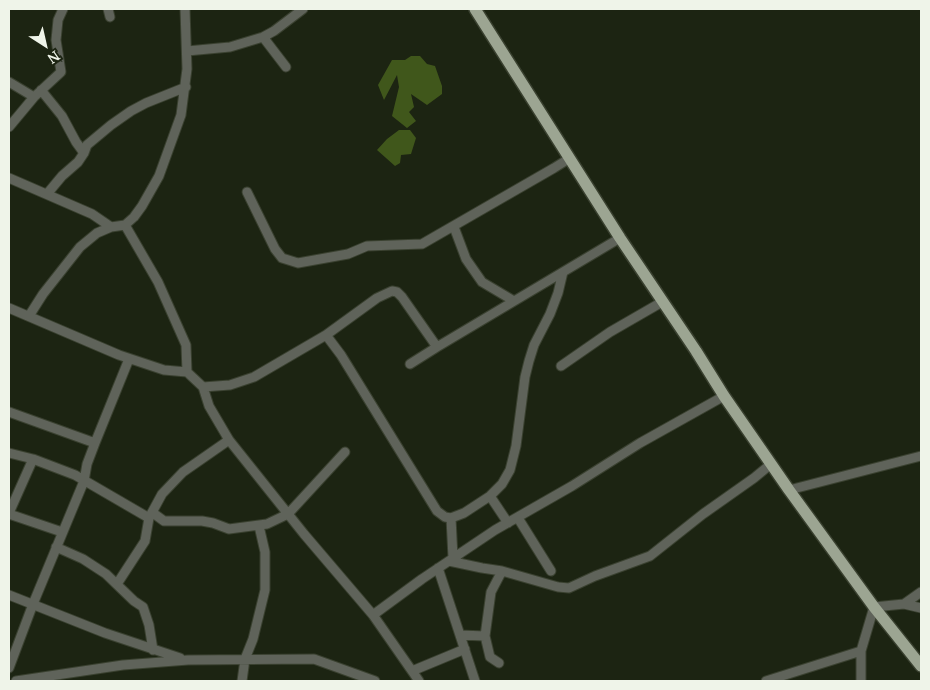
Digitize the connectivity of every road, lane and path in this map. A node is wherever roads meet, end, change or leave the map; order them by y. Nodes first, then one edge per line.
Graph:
1 (63, 9) edge
2 (185, 9) edge
3 (475, 9) edge
4 (298, 10) edge
5 (263, 37) junction
6 (188, 51) junction
7 (286, 67) dead end
8 (9, 82) edge
9 (186, 87) junction
10 (41, 90) junction
11 (34, 97) junction
12 (9, 127) edge
13 (84, 153) junction
14 (570, 158) junction
15 (9, 178) edge
16 (247, 192) dead end
17 (47, 194) junction
18 (125, 225) junction
19 (454, 226) junction
20 (111, 227) junction
21 (620, 238) junction
22 (563, 272) junction
23 (514, 301) junction
24 (662, 302) junction
25 (9, 308) edge
26 (29, 316) junction
27 (326, 335) junction
28 (437, 347) junction
29 (129, 359) junction
30 (410, 364) dead end
31 (561, 366) dead end
32 (187, 372) junction
33 (203, 387) junction
34 (724, 396) junction
35 (9, 412) edge
36 (229, 440) junction
37 (95, 443) junction
38 (345, 452) dead end
39 (9, 453) edge
40 (921, 456) edge
41 (33, 459) junction
42 (771, 464) junction
43 (84, 480) junction
44 (788, 490) junction
45 (490, 496) junction
46 (9, 513) edge
47 (288, 514) junction
48 (151, 516) junction
49 (451, 518) junction
50 (518, 518) junction
51 (508, 523) junction
52 (259, 526) junction
53 (62, 532) junction
54 (56, 547) junction
55 (451, 559) junction
56 (438, 568) junction
57 (502, 571) junction
58 (551, 571) dead end
59 (117, 584) junction
60 (921, 592) edge
61 (9, 595) edge
62 (33, 604) junction
63 (904, 604) junction
64 (874, 607) junction
65 (921, 608) edge
66 (373, 615) junction
67 (460, 635) junction
68 (485, 636) junction
69 (465, 649) junction
70 (153, 650) junction
71 (861, 651) junction
72 (246, 659) junction
73 (188, 660) junction
74 (499, 663) dead end
75 (921, 666) edge
76 (9, 668) edge
77 (412, 671) junction
78 (71, 677) edge
79 (243, 680) edge
80 (16, 681) edge
81 (375, 681) edge
82 (419, 681) edge
83 (475, 681) edge
84 (766, 681) edge
85 (861, 681) edge

1 - 10 street
2 - 6 street
3 - 14 main road
4 - 5 street
5 - 6 street
5 - 7 street
6 - 9 street
8 - 11 street
9 - 13 street
9 - 18 street
10 - 11 street
10 - 13 street
11 - 12 street
13 - 17 street
14 - 19 street
14 - 21 main road
15 - 17 street
16 - 19 street
17 - 20 street
18 - 20 street
18 - 32 street
19 - 23 street
20 - 26 street
21 - 22 street
21 - 24 main road
22 - 23 street
22 - 45 street
23 - 28 street
24 - 31 street
24 - 34 main road
25 - 26 street
26 - 29 street
27 - 28 street
27 - 33 street
27 - 49 street
28 - 30 street
29 - 32 street
29 - 37 street
32 - 33 street
33 - 36 street
34 - 42 main road
34 - 50 street
35 - 37 street
36 - 47 street
36 - 48 street
37 - 43 street
38 - 47 street
39 - 41 street
40 - 44 street
41 - 43 street
41 - 46 street
42 - 44 main road
42 - 57 street
43 - 48 street
43 - 53 street
44 - 64 main road
45 - 49 street
45 - 51 street
46 - 53 street
47 - 52 street
47 - 66 street
48 - 52 street
48 - 59 street
49 - 55 street
50 - 51 street
50 - 58 street
51 - 55 street
52 - 72 street
53 - 54 street
54 - 59 street
54 - 62 street
55 - 56 street
55 - 57 street
56 - 66 street
56 - 67 street
57 - 68 street
59 - 70 street
60 - 63 street
61 - 62 street
62 - 70 street
62 - 76 street
63 - 64 street
63 - 65 street
64 - 71 street
64 - 75 main road
66 - 77 street
67 - 68 street
67 - 69 street
68 - 74 street
69 - 77 street
69 - 83 street
70 - 73 street
71 - 84 street
71 - 85 street
72 - 73 street
72 - 79 street
72 - 81 street
73 - 78 street
77 - 82 street
78 - 80 street

